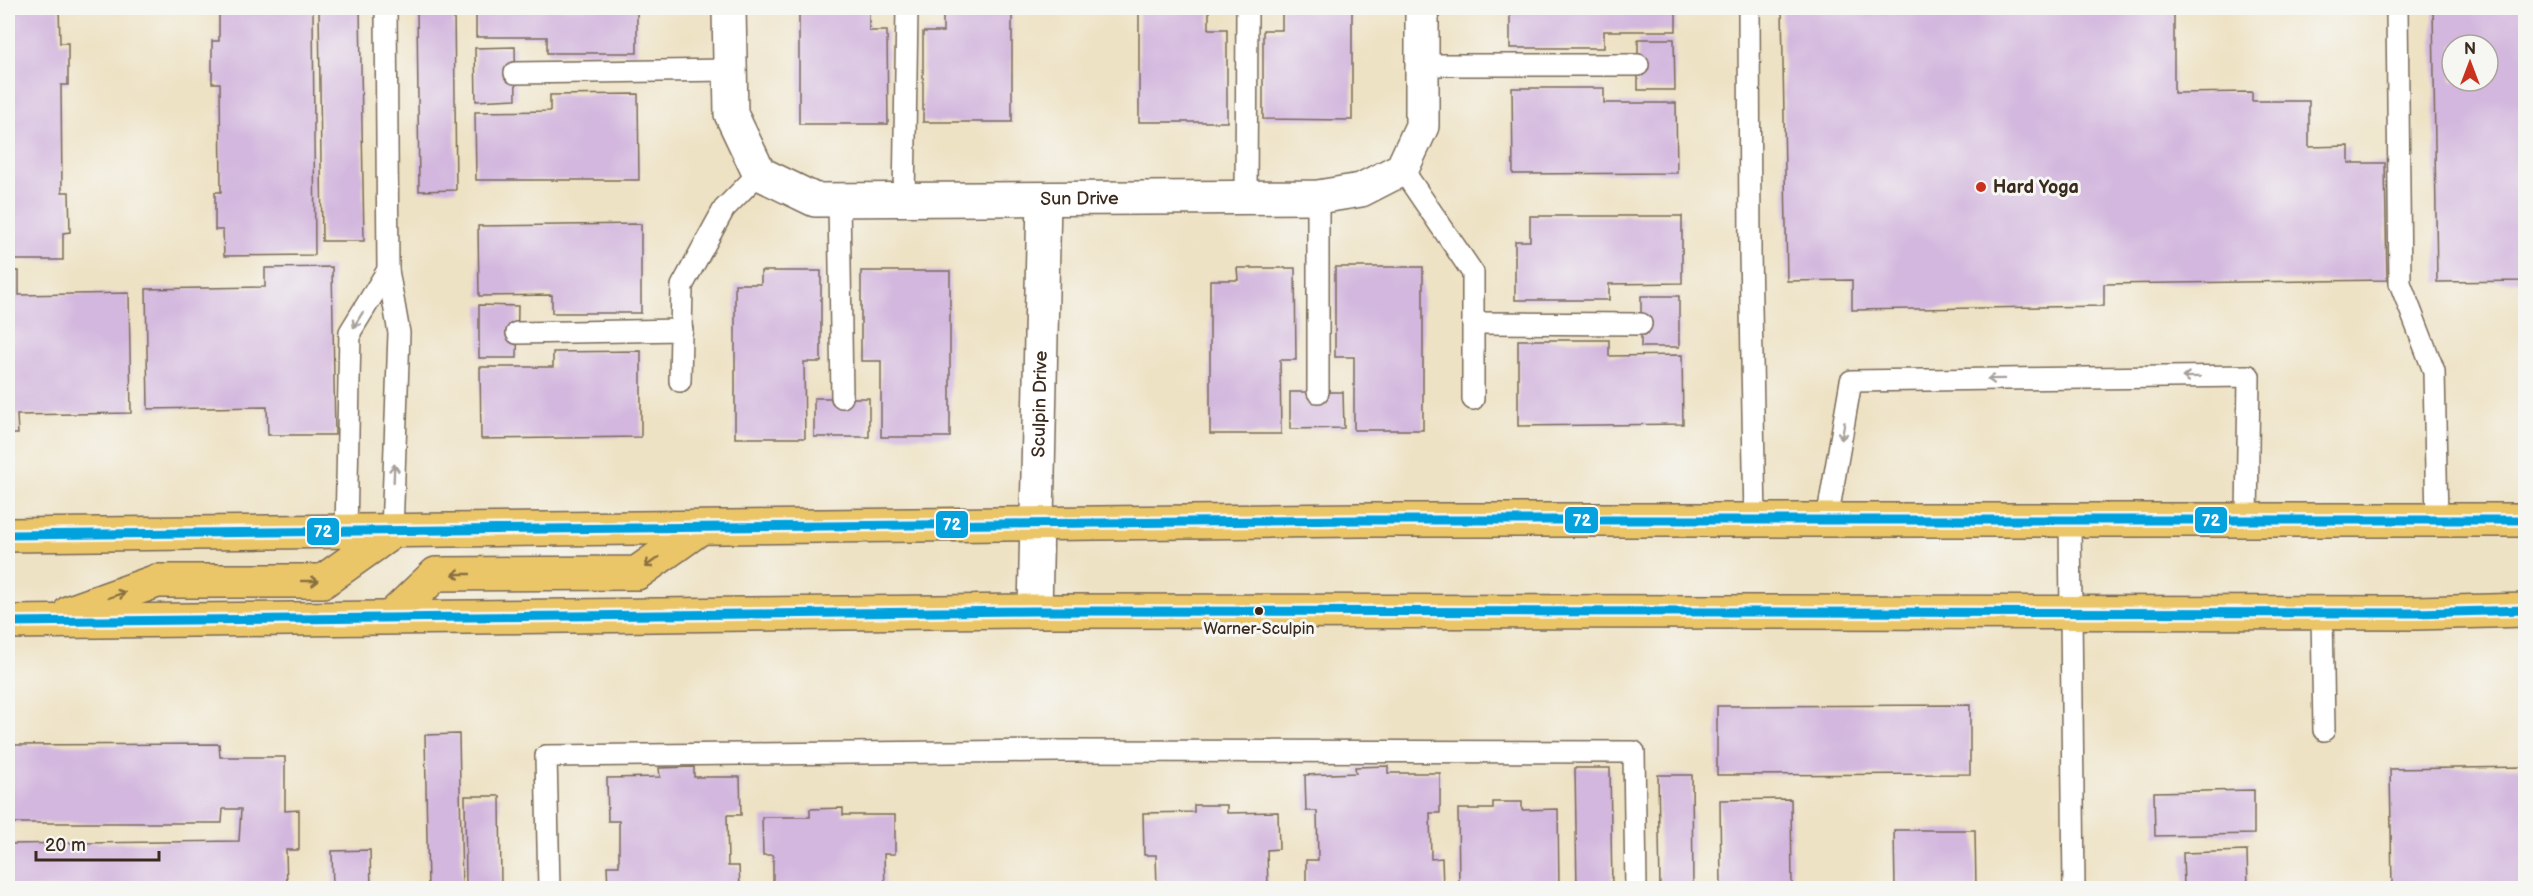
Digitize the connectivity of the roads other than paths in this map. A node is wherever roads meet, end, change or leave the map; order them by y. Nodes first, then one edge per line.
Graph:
1 (386, 8) edge
2 (729, 8) edge
3 (907, 8) edge
4 (1247, 8) edge
5 (1422, 8) edge
6 (1749, 8) edge
7 (2397, 8) edge
8 (1422, 65) junction
9 (1638, 65) dead end
10 (730, 70) junction
11 (515, 73) dead end
12 (1402, 169) junction
13 (759, 173) junction
14 (1318, 196) junction
15 (1246, 197) junction
16 (1044, 199) junction
17 (839, 200) junction
18 (904, 200) junction
19 (388, 270) junction
20 (1473, 323) junction
21 (1641, 324) dead end
22 (682, 330) junction
23 (517, 333) dead end
24 (680, 381) dead end
25 (1318, 392) dead end
26 (842, 397) dead end
27 (1473, 399) dead end
28 (1755, 520) junction
29 (1827, 520) junction
30 (2070, 520) junction
31 (2526, 520) edge
32 (2247, 521) junction
33 (2437, 521) junction
34 (1038, 525) junction
35 (700, 528) junction
36 (346, 532) junction
37 (392, 532) junction
38 (8, 536) edge
39 (2526, 610) edge
40 (1035, 611) junction
41 (2072, 613) junction
42 (2322, 613) junction
43 (391, 617) junction
44 (8, 622) edge
45 (42, 622) junction
46 (2324, 730) dead end
47 (549, 888) edge
48 (1636, 888) edge
49 (2074, 888) edge

1 - 19 lane
2 - 10 street
3 - 18 lane
4 - 15 lane
5 - 8 street
6 - 28 lane
7 - 33 lane
8 - 9 lane
8 - 12 street
10 - 11 lane
10 - 13 street
12 - 14 street, Sun Drive
12 - 20 lane
13 - 17 street, Sun Drive
13 - 22 lane
14 - 15 street, Sun Drive
14 - 25 lane
15 - 16 street, Sun Drive
16 - 18 street, Sun Drive
16 - 34 street, Sculpin Drive
17 - 18 street, Sun Drive
17 - 26 lane
19 -> 36 lane
37 -> 19 lane
20 - 21 lane
20 - 27 lane
22 - 23 lane
22 - 24 lane
28 - 29 main road
28 - 34 main road
29 - 30 main road
32 -> 29 lane
30 - 32 main road
30 - 41 lane
31 - 33 main road
32 - 33 main road
34 - 35 main road
34 - 40 street, Sculpin Drive
35 - 37 main road
35 -> 43 main road
36 - 37 main road
36 - 38 main road
45 -> 37 main road
39 - 42 main road
40 - 41 main road
40 - 43 main road
41 - 42 main road
41 - 49 lane
42 - 46 lane
43 - 45 main road
44 - 45 main road
47 - 48 lane

